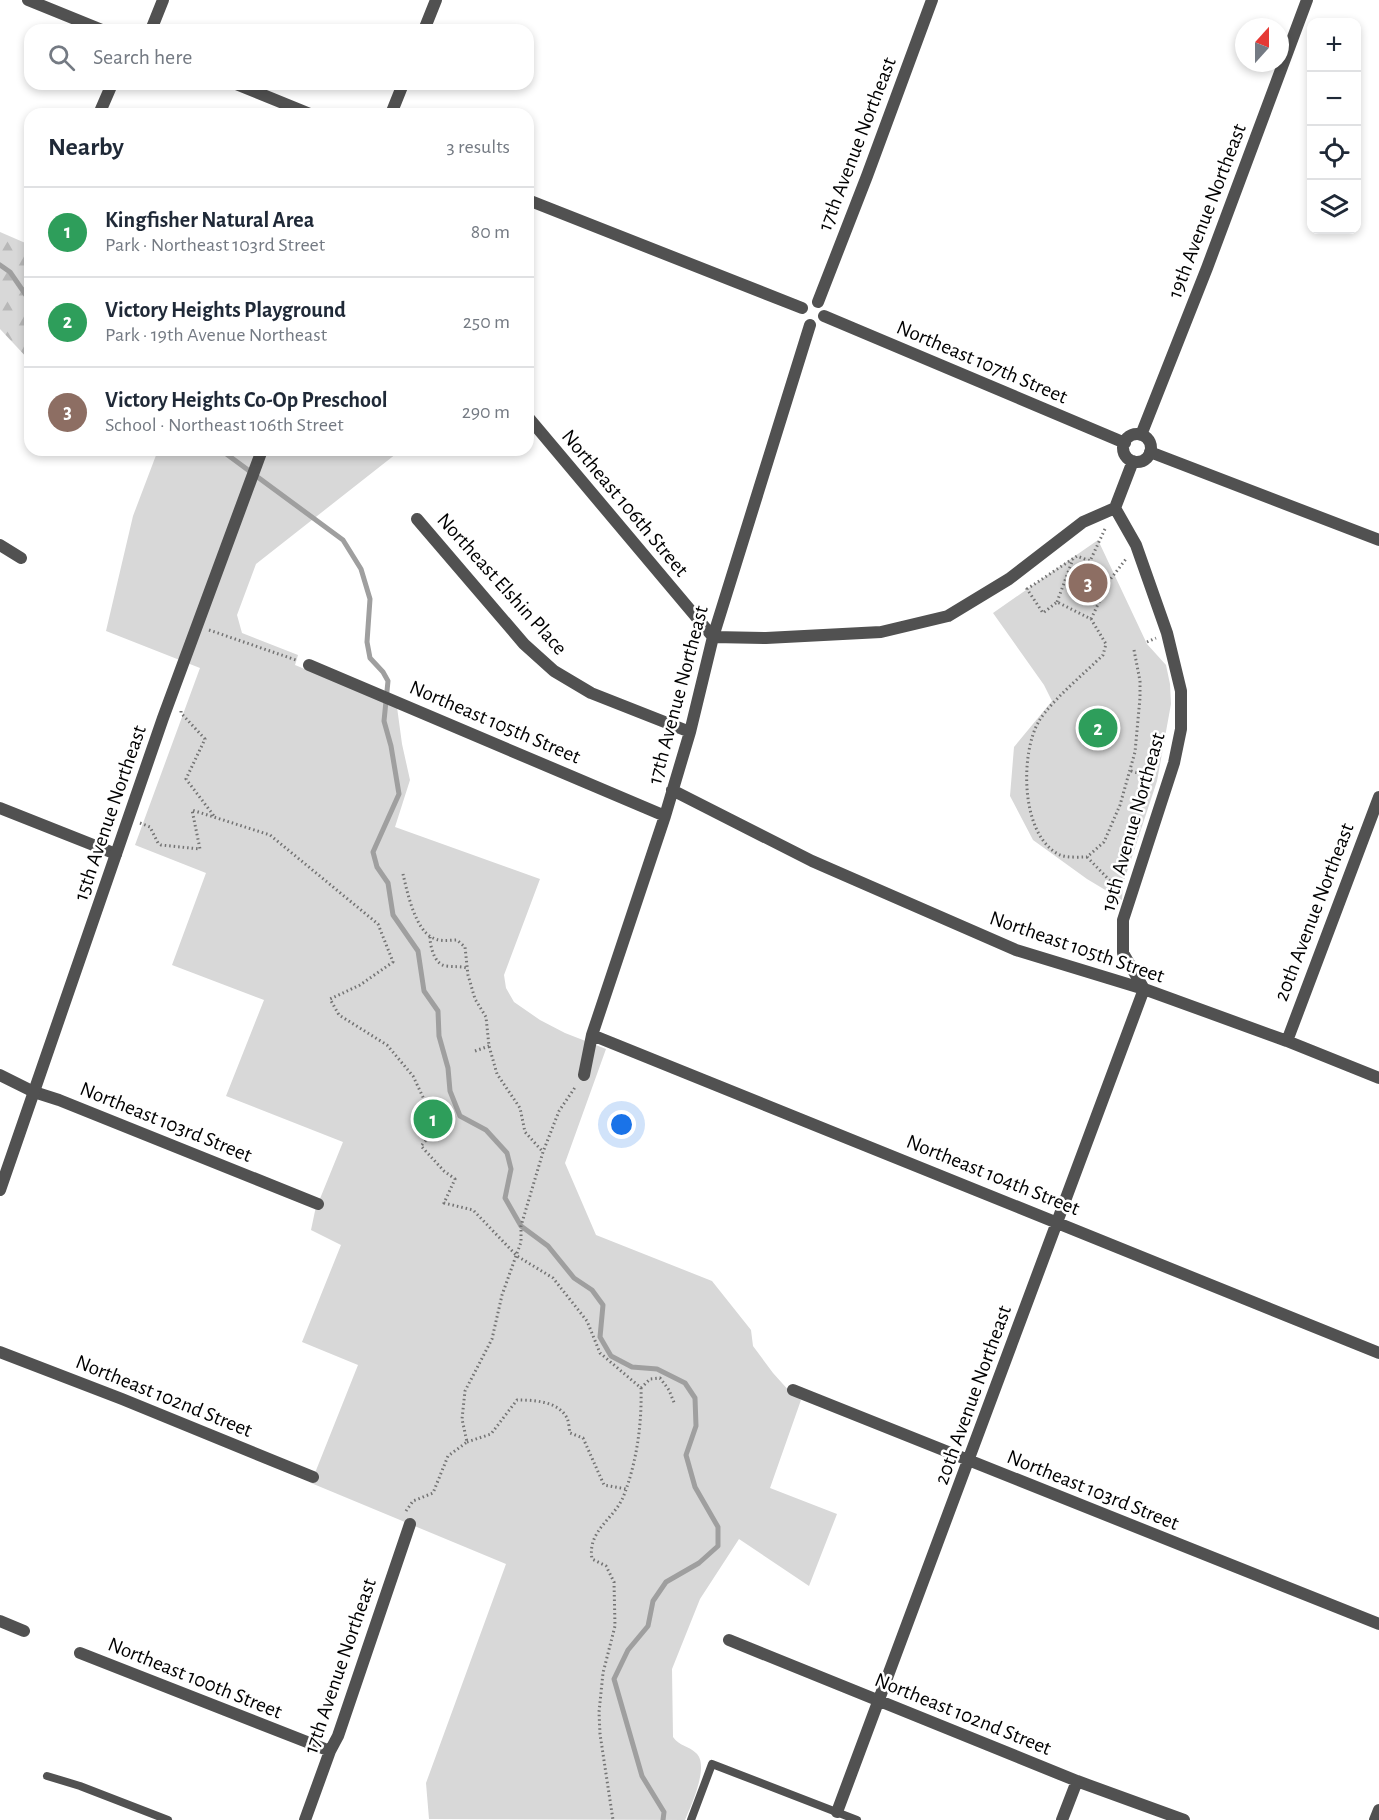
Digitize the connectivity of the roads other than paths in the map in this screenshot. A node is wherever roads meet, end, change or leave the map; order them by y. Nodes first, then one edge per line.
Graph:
1 (28, 0) edge
2 (163, 0) edge
3 (436, 0) edge
4 (932, 0) edge
5 (1307, 0) edge
6 (87, 24) edge
7 (153, 24) edge
8 (426, 24) edge
9 (109, 90) edge
10 (251, 90) edge
11 (401, 90) edge
12 (102, 108) edge
13 (295, 108) edge
14 (393, 108) edge
15 (534, 202) edge
16 (818, 302) junction
17 (802, 308) junction
18 (824, 316) junction
19 (810, 325) junction
20 (534, 424) edge
21 (1141, 435) junction
22 (1125, 443) junction
23 (1150, 452) junction
24 (260, 456) edge
25 (1133, 461) junction
26 (1115, 508) junction
27 (417, 519) dead end
28 (1379, 540) edge
29 (0, 545) edge
30 (21, 558) dead end
31 (713, 637) junction
32 (309, 665) road end
33 (690, 732) junction
34 (672, 790) junction
35 (1379, 797) edge
36 (0, 808) edge
37 (664, 816) junction
38 (116, 854) junction
39 (1144, 989) junction
40 (592, 1035) junction
41 (1287, 1041) junction
42 (0, 1075) edge
43 (584, 1075) road end
44 (1379, 1078) edge
45 (34, 1092) junction
46 (0, 1190) edge
47 (318, 1204) dead end
48 (1058, 1222) junction
49 (0, 1352) edge
50 (1379, 1353) edge
51 (793, 1390) dead end
52 (969, 1462) junction
53 (313, 1477) dead end
54 (410, 1524) road end
55 (0, 1621) edge
56 (1379, 1624) edge
57 (24, 1631) dead end
58 (729, 1640) dead end
59 (80, 1653) dead end
60 (880, 1702) junction
61 (330, 1750) junction
62 (47, 1776) dead end
63 (1077, 1781) junction
64 (1379, 1810) edge
65 (837, 1812) junction
66 (168, 1820) edge
67 (305, 1820) edge
68 (691, 1820) edge
69 (857, 1820) edge
70 (1062, 1820) edge
71 (1184, 1820) edge
72 (1375, 1820) edge

1 - 6 street
2 - 7 street
3 - 8 street
4 - 16 street, 17th Avenue Northeast
5 - 21 street, 19th Avenue Northeast
9 - 12 street
10 - 13 street
11 - 14 street
15 - 17 street
16 - 17 street
16 - 18 street
17 - 19 street
18 - 19 street
18 - 22 street, Northeast 107th Street
19 - 31 street, 17th Avenue Northeast
20 - 31 street, Northeast 106th Street
21 - 22 street
21 - 23 street
22 - 25 street
23 - 25 street
23 - 28 street
24 - 38 street, 15th Avenue Northeast
25 - 26 street
26 - 31 street
26 - 39 street, 19th Avenue Northeast
27 - 33 street, Northeast Elshin Place
29 - 30 street
31 - 33 street, 17th Avenue Northeast
32 - 37 street, Northeast 105th Street
33 - 34 street, 17th Avenue Northeast
34 - 37 street, 17th Avenue Northeast
34 - 39 street, Northeast 105th Street
35 - 41 street, 20th Avenue Northeast
36 - 38 street
37 - 40 street, 17th Avenue Northeast
38 - 45 street, 15th Avenue Northeast
39 - 41 street, Northeast 105th Street
39 - 48 street, 20th Avenue Northeast
40 - 43 street, 17th Avenue Northeast
40 - 48 street, Northeast 104th Street
41 - 44 street, Northeast 105th Street
42 - 45 street, Northeast 103rd Street
45 - 46 street, 15th Avenue Northeast
45 - 47 street, Northeast 103rd Street
48 - 50 street, Northeast 104th Street
48 - 52 street, 20th Avenue Northeast
49 - 53 street, Northeast 102nd Street
51 - 52 street, Northeast 103rd Street
52 - 56 street, Northeast 103rd Street
52 - 60 street, 20th Avenue Northeast
54 - 61 street, 17th Avenue Northeast
55 - 57 street
58 - 60 street, Northeast 102nd Street
59 - 61 street, Northeast 100th Street
60 - 63 street, Northeast 102nd Street
60 - 65 street, 20th Avenue Northeast
61 - 67 street, 17th Avenue Northeast
62 - 66 lane
63 - 70 street
63 - 71 street, Northeast 102nd Street
64 - 72 street
65 - 68 lane
65 - 69 lane

